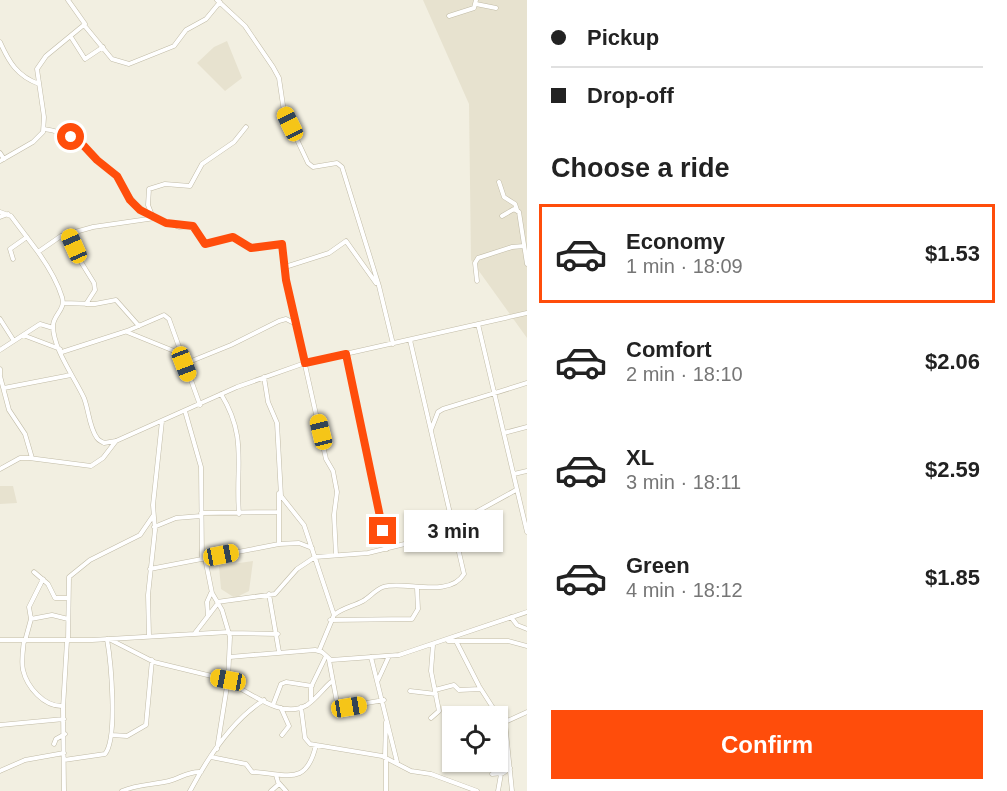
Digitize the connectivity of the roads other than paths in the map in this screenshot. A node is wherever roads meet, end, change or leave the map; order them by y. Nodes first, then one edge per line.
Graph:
1 (68, 0) edge
2 (218, 1) edge
3 (476, 2) edge
4 (496, 8) dead end
5 (449, 16) dead end
6 (84, 25) junction
7 (71, 37) junction
8 (0, 42) edge
9 (103, 47) junction
10 (39, 84) junction
11 (246, 127) dead end
12 (44, 129) junction
13 (0, 153) edge
14 (2, 160) edge
15 (500, 182) dead end
16 (517, 210) junction
17 (0, 214) edge
18 (153, 216) junction
19 (502, 216) dead end
20 (68, 233) junction
21 (27, 237) junction
22 (525, 250) edge
23 (38, 252) junction
24 (13, 259) dead end
25 (527, 264) edge
26 (285, 267) junction
27 (477, 280) dead end
28 (379, 286) junction
29 (63, 303) junction
30 (86, 304) junction
31 (527, 313) edge
32 (0, 318) edge
33 (478, 324) junction
34 (296, 325) junction
35 (139, 326) junction
36 (53, 329) junction
37 (126, 331) junction
38 (23, 335) junction
39 (410, 340) junction
40 (14, 341) junction
41 (393, 344) junction
42 (0, 350) edge
43 (61, 351) junction
44 (179, 353) junction
45 (346, 354) junction
46 (305, 363) junction
47 (184, 364) junction
48 (0, 369) edge
49 (0, 375) edge
50 (71, 375) junction
51 (264, 377) junction
52 (527, 382) edge
53 (4, 388) junction
54 (495, 391) junction
55 (221, 394) junction
56 (200, 405) junction
57 (185, 411) junction
58 (162, 421) junction
59 (527, 427) edge
60 (431, 431) junction
61 (504, 433) junction
62 (116, 441) junction
63 (32, 458) junction
64 (0, 469) edge
65 (527, 471) edge
66 (513, 474) junction
67 (280, 483) junction
68 (516, 490) junction
69 (278, 512) junction
70 (239, 514) junction
71 (201, 515) junction
72 (153, 516) junction
73 (154, 526) junction
74 (451, 526) junction
75 (527, 532) edge
76 (279, 544) junction
77 (313, 548) junction
78 (387, 549) junction
79 (336, 555) junction
80 (315, 557) junction
81 (204, 559) junction
82 (150, 569) junction
83 (34, 572) dead end
84 (43, 579) junction
85 (417, 588) junction
86 (212, 592) junction
87 (269, 594) junction
88 (68, 598) junction
89 (218, 602) junction
90 (527, 612) edge
91 (334, 615) junction
92 (208, 616) junction
93 (511, 617) junction
94 (31, 619) junction
95 (68, 619) junction
96 (330, 620) junction
97 (527, 629) edge
98 (195, 633) junction
99 (229, 633) junction
100 (278, 634) junction
101 (149, 636) junction
102 (108, 639) junction
103 (0, 640) edge
104 (25, 640) junction
105 (68, 641) junction
106 (445, 641) junction
107 (456, 641) junction
108 (433, 645) junction
109 (527, 646) edge
110 (319, 651) junction
111 (279, 652) junction
112 (389, 656) junction
113 (230, 657) junction
114 (327, 657) junction
115 (371, 657) junction
116 (152, 660) junction
117 (477, 680) junction
118 (228, 681) junction
119 (378, 681) junction
120 (331, 682) junction
121 (312, 686) junction
122 (481, 689) junction
123 (470, 690) junction
124 (410, 692) dead end
125 (436, 692) junction
126 (264, 700) junction
127 (384, 700) junction
128 (312, 701) junction
129 (273, 705) junction
130 (63, 706) junction
131 (492, 706) edge
132 (301, 707) junction
133 (281, 708) junction
134 (527, 712) edge
135 (431, 718) dead end
136 (64, 719) junction
137 (508, 719) edge
138 (387, 721) junction
139 (0, 725) edge
140 (65, 734) junction
141 (112, 735) junction
142 (282, 735) dead end
143 (54, 744) dead end
144 (316, 745) junction
145 (217, 748) junction
146 (508, 750) edge
147 (64, 753) junction
148 (211, 757) junction
149 (385, 758) junction
150 (64, 760) junction
151 (397, 762) junction
152 (511, 768) junction
153 (0, 771) edge
154 (202, 772) junction
155 (492, 774) dead end
156 (501, 774) junction
157 (276, 775) junction
158 (279, 784) junction
159 (64, 791) edge
160 (122, 791) edge
161 (190, 791) edge
162 (271, 791) edge
163 (286, 791) edge
164 (386, 791) edge
165 (477, 791) edge
166 (498, 791) edge
167 (512, 791) edge

1 - 6 street
2 - 9 street
2 - 28 street
3 - 4 street
3 - 5 street
6 - 7 street
6 - 9 street
7 - 9 street
7 - 10 street
8 - 10 street
10 - 12 street
11 - 18 street
12 - 14 street
12 - 18 street
13 - 14 street
15 - 16 street
16 - 19 street
16 - 22 street
17 - 21 street
18 - 20 street
18 - 26 street
20 - 23 street
20 - 30 street
21 - 23 street
21 - 24 street
22 - 25 street
22 - 27 street
23 - 29 street
26 - 28 street
26 - 34 street
28 - 41 street
29 - 30 street
29 - 36 street
30 - 35 street
31 - 33 street
32 - 40 street
33 - 39 street
33 - 54 street
34 - 46 street
34 - 47 street
35 - 37 street
35 - 44 street
36 - 38 street
36 - 43 street
37 - 43 street
37 - 44 street
38 - 40 street
38 - 43 street
39 - 41 street
39 - 60 street
40 - 42 street
41 - 45 street
43 - 50 street
44 - 47 street
45 - 46 street
45 - 78 street
46 - 51 street
46 - 79 street
47 - 56 street
48 - 49 street
49 - 53 street
50 - 53 street
50 - 62 street
51 - 55 street
51 - 67 street
52 - 54 street
53 - 63 street
54 - 60 street
54 - 61 street
55 - 56 street
55 - 70 street
56 - 57 street
57 - 58 street
57 - 71 street
58 - 62 street
58 - 72 street
59 - 61 street
60 - 74 street
61 - 66 street
62 - 63 street
63 - 64 street
65 - 66 street
66 - 68 street
67 - 69 street
67 - 77 street
68 - 74 street
68 - 75 street
69 - 70 street
69 - 76 street
70 - 71 street
71 - 73 street
71 - 81 street
72 - 73 street
72 - 88 street
73 - 82 street
74 - 78 street
74 - 85 street
76 - 77 street
76 - 81 street
77 - 80 street
78 - 79 street
79 - 80 street
80 - 87 street
80 - 91 street
81 - 82 street
81 - 86 street
82 - 101 street
83 - 84 street
84 - 88 street
84 - 94 street
85 - 91 street
85 - 96 street
86 - 89 street
86 - 92 street
87 - 89 street
87 - 100 street
88 - 95 street
89 - 92 street
89 - 99 street
90 - 93 street
91 - 96 street
92 - 98 street
93 - 97 street
93 - 106 street
94 - 95 street
94 - 104 street
95 - 105 street
96 - 110 street
98 - 99 street
98 - 101 street
99 - 100 street
99 - 113 street
100 - 111 street
101 - 102 street
102 - 105 street
102 - 116 street
102 - 141 street
103 - 104 street
104 - 105 street
104 - 130 street
105 - 130 street
106 - 107 street
106 - 108 street
107 - 109 street
107 - 117 street
108 - 112 street
108 - 125 street
110 - 111 street
110 - 114 street
111 - 113 street
112 - 115 street
112 - 119 street
113 - 118 street
114 - 115 street
114 - 120 street
114 - 121 street
115 - 119 street
116 - 118 street
116 - 141 street
117 - 122 street
117 - 123 street
118 - 126 street
118 - 145 street
119 - 127 street
120 - 127 street
120 - 128 street
121 - 128 street
121 - 129 street
122 - 123 street
122 - 131 street
123 - 125 street
124 - 125 street
125 - 135 street
126 - 129 street
126 - 145 street
127 - 138 street
128 - 132 street
129 - 133 street
130 - 136 street
132 - 133 street
132 - 144 street
133 - 142 street
134 - 137 street
136 - 139 street
136 - 140 street
138 - 149 street
138 - 151 street
140 - 143 street
140 - 147 street
141 - 150 street
144 - 149 street
144 - 157 street
145 - 148 street
146 - 152 street
147 - 150 street
147 - 153 street
148 - 154 street
148 - 157 street
149 - 151 street
149 - 164 street
150 - 159 street
151 - 165 street
152 - 156 street
152 - 167 street
154 - 160 street
154 - 161 street
155 - 156 street
156 - 166 street
157 - 158 street
158 - 162 street
158 - 163 street

